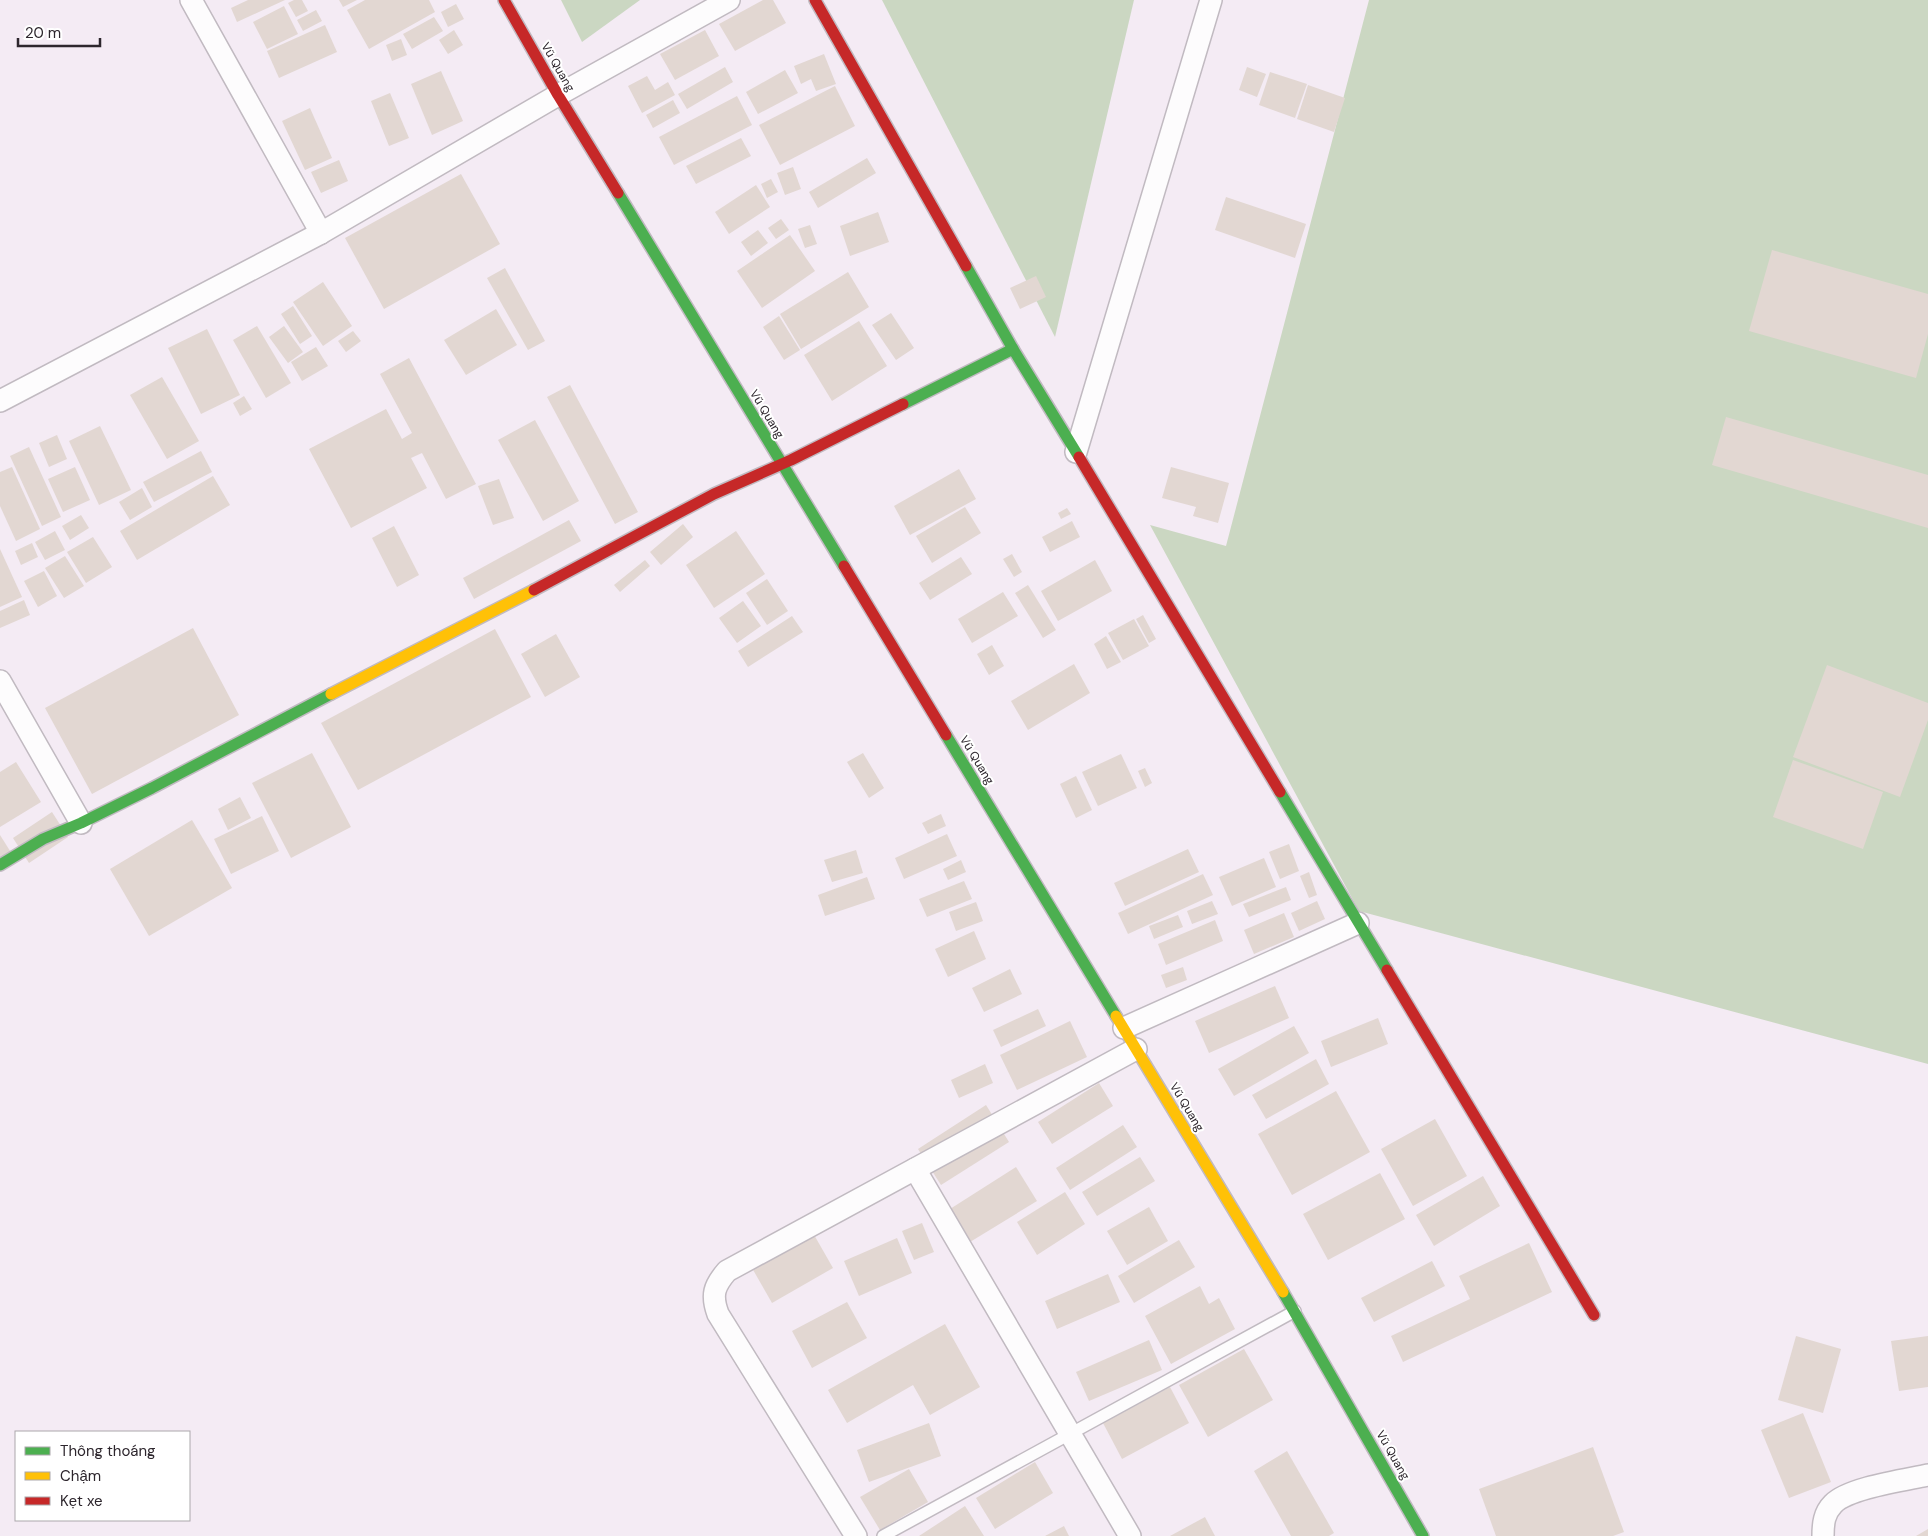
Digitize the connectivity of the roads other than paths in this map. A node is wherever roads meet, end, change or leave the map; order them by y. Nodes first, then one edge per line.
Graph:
1 (191, 0) edge
2 (504, 0) edge
3 (729, 0) edge
4 (815, 0) edge
5 (1211, 0) edge
6 (558, 95) junction
7 (321, 232) junction
8 (1013, 349) junction
9 (0, 401) edge
10 (1076, 452) junction
11 (781, 464) junction
12 (0, 681) edge
13 (81, 822) junction
14 (0, 865) edge
15 (1358, 923) junction
16 (1124, 1028) junction
17 (1136, 1049) junction
18 (914, 1170) junction
19 (1295, 1312) junction
20 (1594, 1315) dead end
21 (1070, 1434) junction
22 (1928, 1475) edge
23 (856, 1536) edge
24 (884, 1536) edge
25 (1130, 1536) edge
26 (1423, 1536) edge
27 (1823, 1536) edge

1 - 7 street
2 - 6 street, Vũ Quang
3 - 6 street
4 - 8 street
5 - 10 street
6 - 7 street
6 - 11 street, Vũ Quang
7 - 9 street
8 - 10 street
8 - 11 street
10 - 15 street
11 - 13 street
11 - 16 street, Vũ Quang
12 - 13 street
13 - 14 street
15 - 16 street
15 - 20 street
16 - 17 street, Vũ Quang
17 - 18 street
17 - 19 street, Vũ Quang
18 - 21 street
18 - 23 street
19 - 21 lane
19 - 26 street, Vũ Quang
21 - 24 lane
21 - 25 street
22 - 27 street

